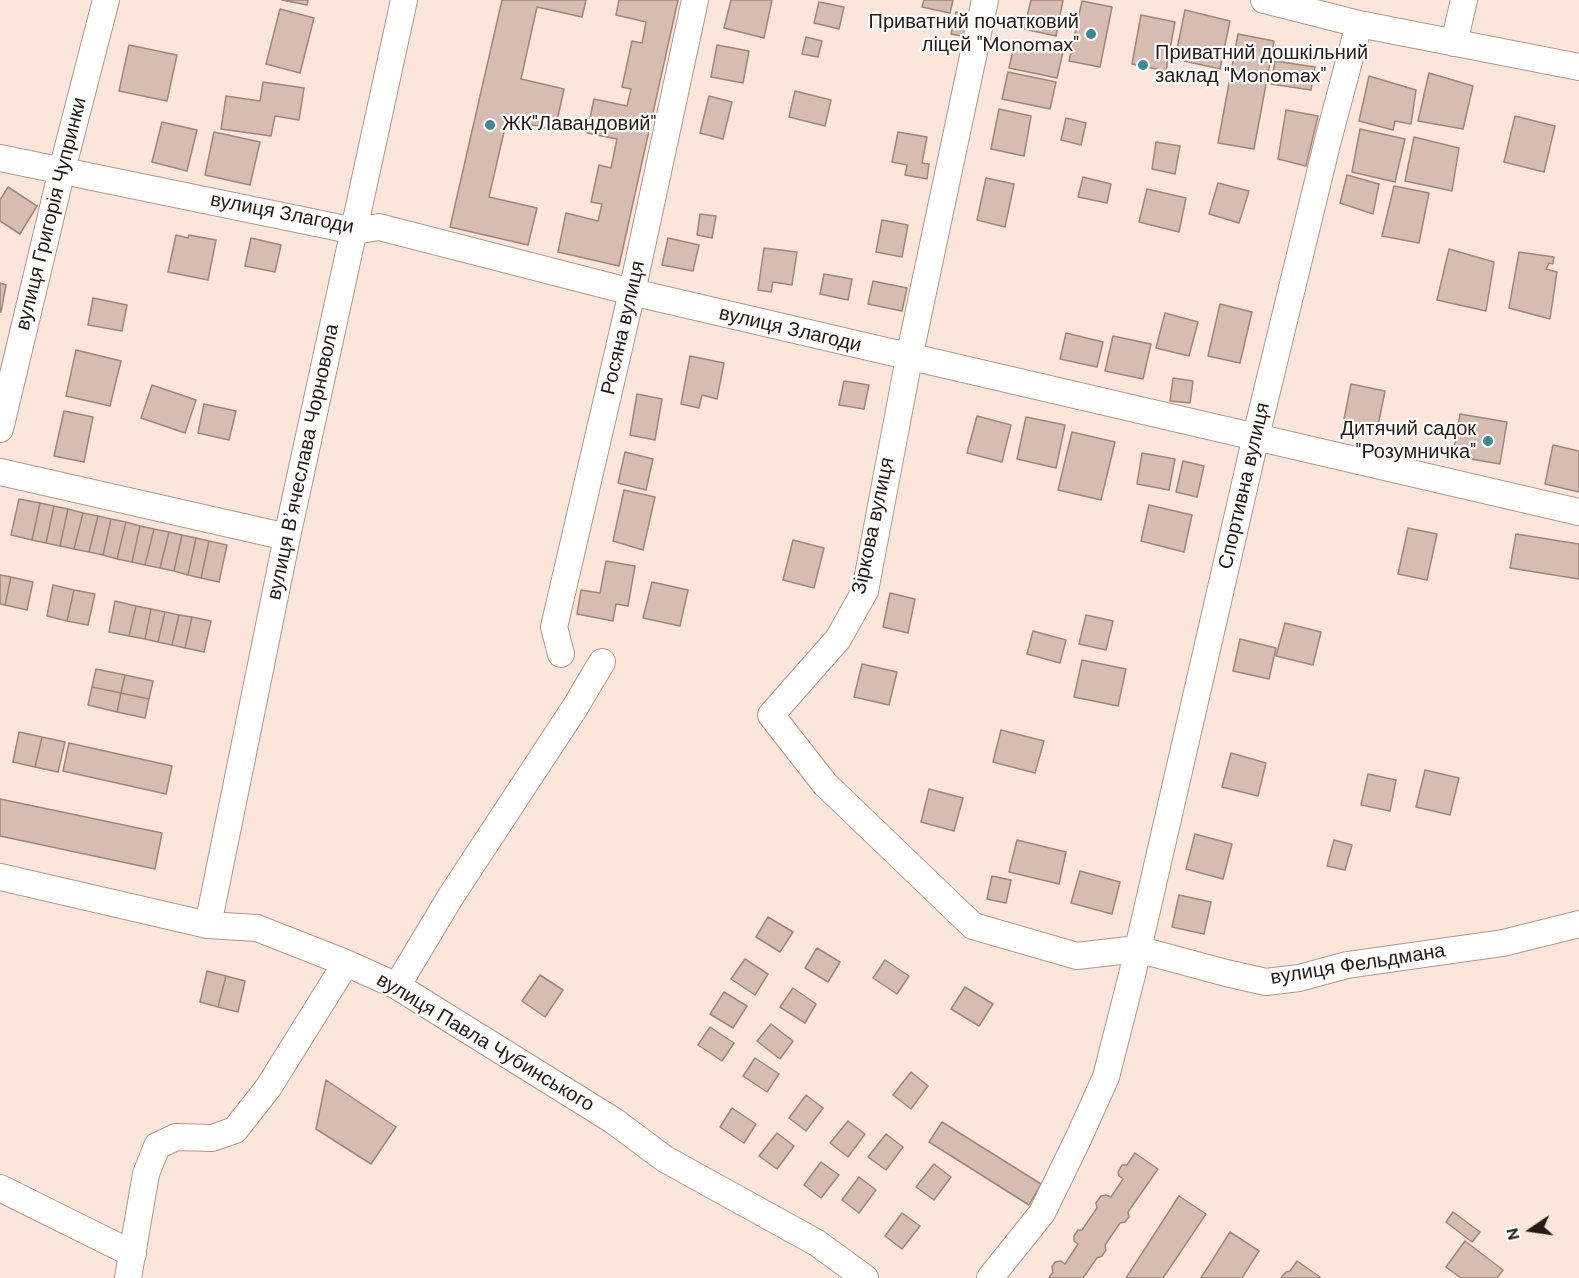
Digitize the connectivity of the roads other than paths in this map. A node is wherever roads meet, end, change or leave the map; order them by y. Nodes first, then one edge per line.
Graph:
1 (106, 0) edge
2 (404, 0) edge
3 (695, 0) edge
4 (985, 0) edge
5 (1264, 0) edge
6 (1464, 0) edge
7 (1359, 24) junction
8 (1454, 43) junction
9 (1579, 67) edge
10 (0, 158) edge
11 (62, 170) junction
12 (355, 231) junction
13 (632, 292) junction
14 (909, 358) junction
15 (0, 429) edge
16 (1256, 436) junction
17 (0, 472) edge
18 (1579, 512) edge
19 (287, 537) junction
20 (561, 654) dead end
21 (602, 662) dead end
22 (0, 876) edge
23 (1579, 924) edge
24 (208, 925) junction
25 (1137, 949) junction
26 (346, 963) junction
27 (397, 986) junction
28 (0, 1188) edge
29 (131, 1266) edge
30 (865, 1278) edge
31 (990, 1278) edge

1 - 11 street, вулиця Григорія Чупринки
2 - 12 street, вулиця Вʼячеслава Чорновола
3 - 13 street, Росяна вулиця
4 - 14 street, Зіркова вулиця
5 - 7 street
6 - 8 street
7 - 8 street
7 - 16 street, Спортивна вулиця
8 - 9 street
10 - 11 street, вулиця Злагоди
11 - 12 street, вулиця Злагоди
11 - 15 street, вулиця Григорія Чупринки
12 - 13 street, вулиця Злагоди
12 - 19 street, вулиця Вʼячеслава Чорновола
13 - 14 street, вулиця Злагоди
13 - 20 street, Росяна вулиця
14 - 16 street, вулиця Злагоди
14 - 25 street, Зіркова вулиця
16 - 18 street, вулиця Злагоди
16 - 25 street, Спортивна вулиця
17 - 19 street
19 - 24 street, вулиця Вʼячеслава Чорновола
21 - 27 street
22 - 24 street, вулиця Павла Чубинського
23 - 25 street, вулиця Фельдмана
24 - 26 street, вулиця Павла Чубинського
25 - 31 street, Спортивна вулиця
26 - 27 street, вулиця Павла Чубинського
26 - 29 street
27 - 30 street, вулиця Павла Чубинського
28 - 29 street

